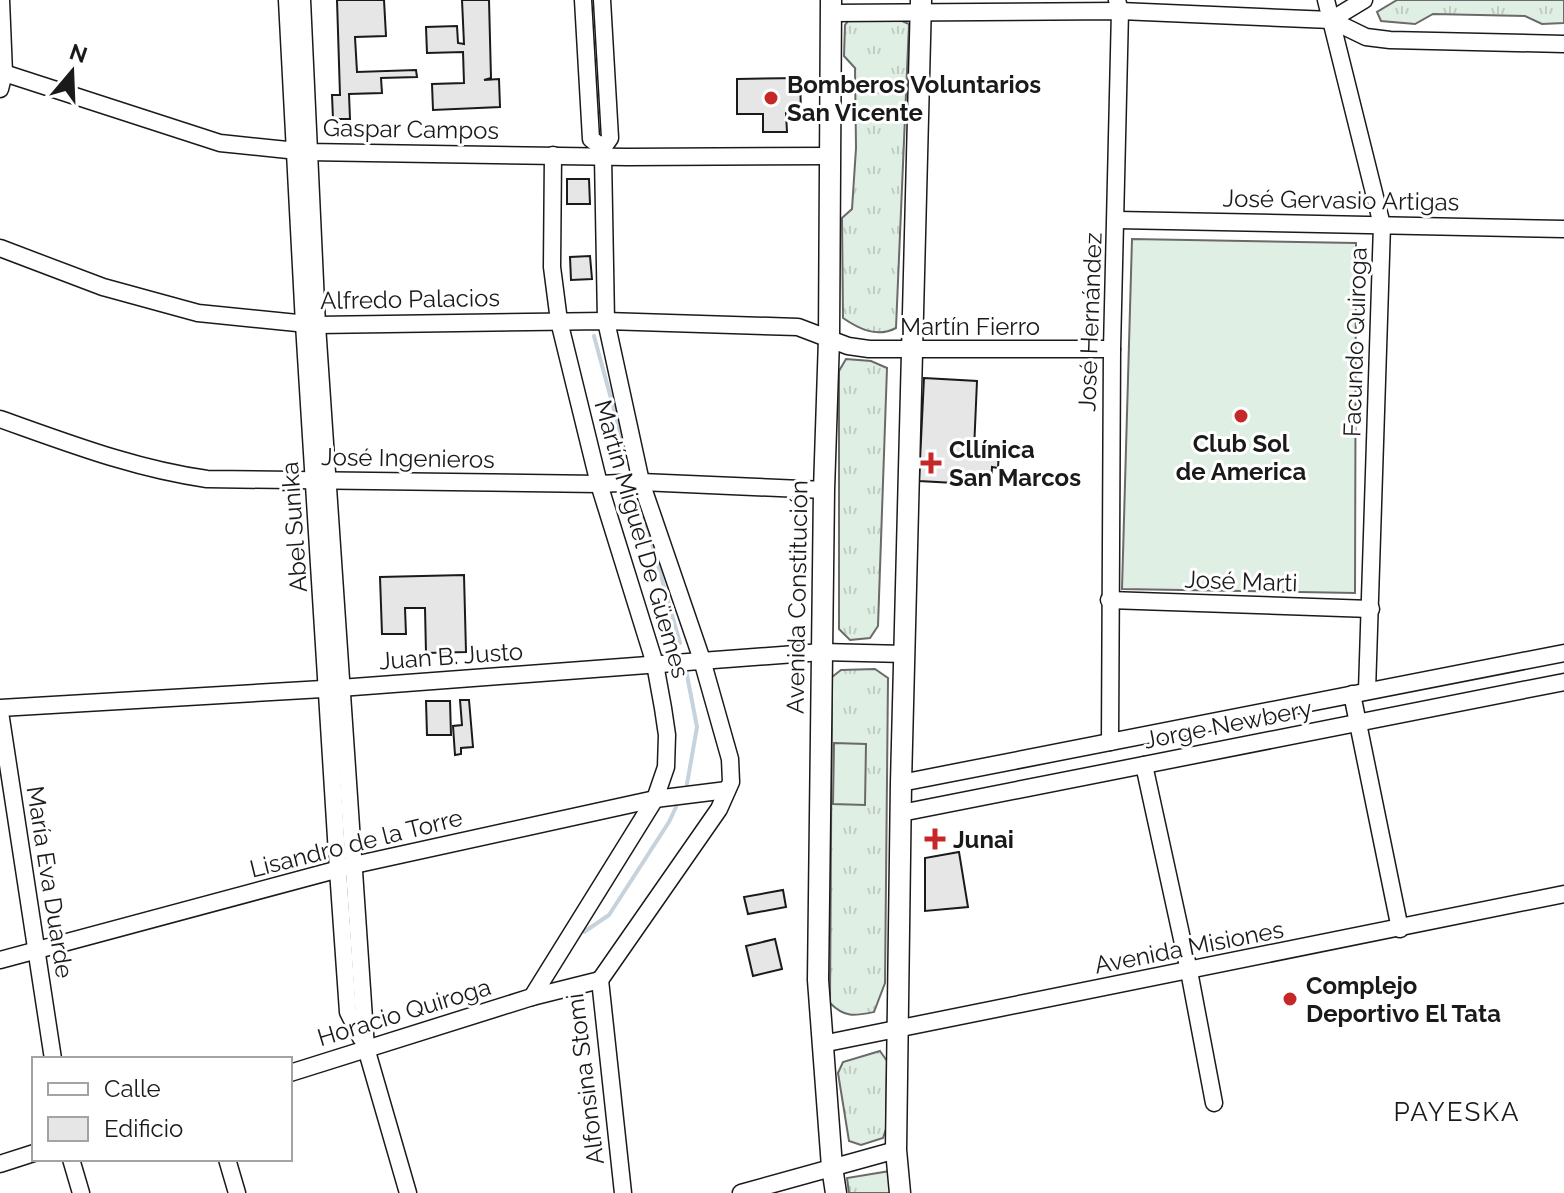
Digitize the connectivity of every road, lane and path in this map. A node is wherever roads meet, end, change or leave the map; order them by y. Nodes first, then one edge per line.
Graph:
1 (1, 0) edge
2 (287, 0) edge
3 (302, 0) edge
4 (583, 0) edge
5 (602, 0) edge
6 (1326, 0) edge
7 (1364, 0) edge
8 (831, 6) edge
9 (920, 6) edge
10 (1118, 6) edge
11 (1331, 20) junction
12 (1564, 44) edge
13 (2, 81) edge
14 (300, 151) junction
15 (603, 152) junction
16 (553, 155) junction
17 (829, 156) junction
18 (1117, 220) junction
19 (1382, 225) junction
20 (1564, 229) edge
21 (0, 248) edge
22 (559, 321) junction
23 (606, 321) junction
24 (310, 325) junction
25 (829, 339) junction
26 (1112, 349) junction
27 (913, 350) junction
28 (0, 419) edge
29 (322, 482) junction
30 (641, 482) junction
31 (599, 484) junction
32 (824, 490) junction
33 (1109, 600) junction
34 (1371, 609) junction
35 (822, 652) junction
36 (1564, 653) edge
37 (905, 654) junction
38 (702, 660) junction
39 (655, 664) junction
40 (1564, 682) edge
41 (334, 689) junction
42 (1360, 693) junction
43 (0, 710) edge
44 (1358, 724) junction
45 (1110, 742) junction
46 (1144, 765) junction
47 (901, 783) junction
48 (727, 790) junction
49 (655, 799) junction
50 (901, 813) junction
51 (346, 868) junction
52 (1564, 894) edge
53 (1400, 929) junction
54 (36, 950) junction
55 (0, 960) edge
56 (1189, 971) junction
57 (600, 980) junction
58 (532, 997) junction
59 (899, 1030) junction
60 (822, 1044) junction
61 (366, 1048) junction
62 (53, 1057) edge
63 (292, 1072) edge
64 (1214, 1103) dead end
65 (896, 1150) junction
66 (32, 1154) edge
67 (72, 1161) edge
68 (228, 1161) edge
69 (0, 1164) edge
70 (832, 1167) junction
71 (81, 1193) edge
72 (237, 1193) edge
73 (408, 1193) edge
74 (623, 1193) edge
75 (741, 1193) edge
76 (836, 1193) edge
77 (900, 1193) edge

1 - 13 street
2 - 14 street, Abel Sunika
3 - 14 street, Abel Sunika
4 - 15 street, Martín Miguel De Güemes
5 - 15 street, Martín Miguel De Güemes
6 - 11 street, Facundo Quiroga
7 - 11 street
8 - 9 street
8 - 17 main road, Avenida Constitución
9 - 10 street
9 - 27 main road
10 - 11 street
10 - 18 street, José Hernández
11 - 12 street
11 - 19 street, Facundo Quiroga
13 - 14 street, Gaspar Campos
14 - 16 street, Gaspar Campos
14 - 24 street, Abel Sunika
15 - 16 street, Gaspar Campos
15 - 17 street, Gaspar Campos
15 - 23 street, Martín Miguel De Güemes
16 - 22 street, Martín Miguel De Güemes
17 - 25 main road, Avenida Constitución
18 - 19 street, José Gervasio Artigas
18 - 26 street, José Hernández
19 - 20 street, José Gervasio Artigas
19 - 34 street, Facundo Quiroga
21 - 24 street, Alfredo Palacios
22 - 23 street, Alfredo Palacios
22 - 24 street, Alfredo Palacios
22 - 31 street, Martín Miguel De Güemes
23 - 25 street, Alfredo Palacios
23 - 30 street, Martín Miguel De Güemes
24 - 29 street, Abel Sunika
25 - 27 street, Martín Fierro
25 - 32 main road, Avenida Constitución
26 - 27 street, Martín Fierro
26 - 33 street, José Hernández
27 - 37 main road
28 - 29 street, José Ingenieros
29 - 31 street, José Ingenieros
29 - 41 street, Abel Sunika
30 - 31 street, José Ingenieros
30 - 32 street, José Ingenieros
30 - 38 street, Martín Miguel De Güemes
31 - 39 street, Martín Miguel De Güemes
32 - 35 main road, Avenida Constitución
33 - 34 street, José Marti
33 - 45 street, José Hernández
34 - 42 street, Facundo Quiroga
35 - 37 street, Juan B. Justo
35 - 38 street, Juan B. Justo
35 - 60 main road, Avenida Constitución
36 - 42 street, Jorge Newbery
37 - 47 main road
38 - 39 street, Juan B. Justo
38 - 48 street, Martín Miguel De Güemes
39 - 41 street, Juan B. Justo
39 - 49 street, Martín Miguel De Güemes
40 - 44 street, Jorge Newbery
41 - 43 street, Juan B. Justo
41 - 51 street, Abel Sunika
42 - 44 street, Facundo Quiroga
42 - 45 street, Jorge Newbery
43 - 54 street, María Eva Duarde
44 - 46 street, Jorge Newbery
44 - 53 street, Facundo Quiroga
45 - 47 street, Jorge Newbery
46 - 50 street, Jorge Newbery
46 - 56 street
47 - 50 main road
48 - 49 street, Lisandro de la Torre
48 - 57 street, Martín Miguel De Güemes
49 - 51 street, Lisandro de la Torre
49 - 58 street, Martín Miguel De Güemes
50 - 59 main road
51 - 54 street, Lisandro de la Torre
51 - 61 street, Abel Sunika
52 - 53 street, Avenida Misiones
53 - 56 street, Avenida Misiones
54 - 55 street, Lisandro de la Torre
54 - 62 street, María Eva Duarde
56 - 59 street, Avenida Misiones
56 - 64 street
57 - 58 street, Alfonsina Stomi
57 - 74 street, Alfonsina Stomi
58 - 61 street, Horacio Quiroga
59 - 60 street, Avenida Misiones
59 - 65 main road
60 - 70 main road, Avenida Constitución
61 - 63 street, Horacio Quiroga
61 - 73 street, Abel Sunika
65 - 70 street
65 - 77 main road
66 - 69 street
67 - 71 street
68 - 72 street
70 - 75 street
70 - 76 main road, Avenida Constitución

